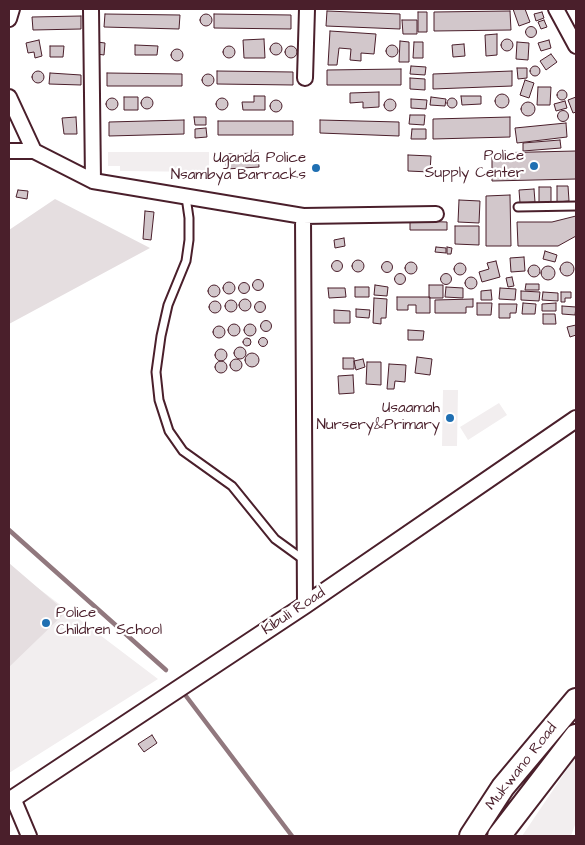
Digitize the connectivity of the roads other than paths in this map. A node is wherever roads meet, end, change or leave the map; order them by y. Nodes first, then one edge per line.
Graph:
1 (12, 9) edge
2 (91, 9) edge
3 (306, 9) edge
4 (556, 9) edge
5 (9, 19) edge
6 (576, 46) edge
7 (305, 78) dead end
8 (9, 97) edge
9 (9, 151) edge
10 (34, 151) junction
11 (93, 181) junction
12 (186, 197) junction
13 (576, 206) edge
14 (518, 207) dead end
15 (436, 214) dead end
16 (302, 216) junction
17 (576, 419) edge
18 (305, 561) junction
19 (305, 605) junction
20 (576, 700) edge
21 (576, 736) edge
22 (11, 800) edge
23 (29, 836) edge
24 (471, 836) edge
25 (499, 836) edge

1 - 5 street
2 - 11 street
3 - 7 street
4 - 6 street
8 - 10 street
9 - 10 street
10 - 11 street
11 - 12 street
12 - 16 street
12 - 18 lane
13 - 14 lane
15 - 16 street
16 - 18 street
17 - 19 street, Kibuli Road
18 - 19 street
19 - 22 street, Kibuli Road
20 - 24 highway, Mukwano Road
21 - 25 highway
22 - 23 street

